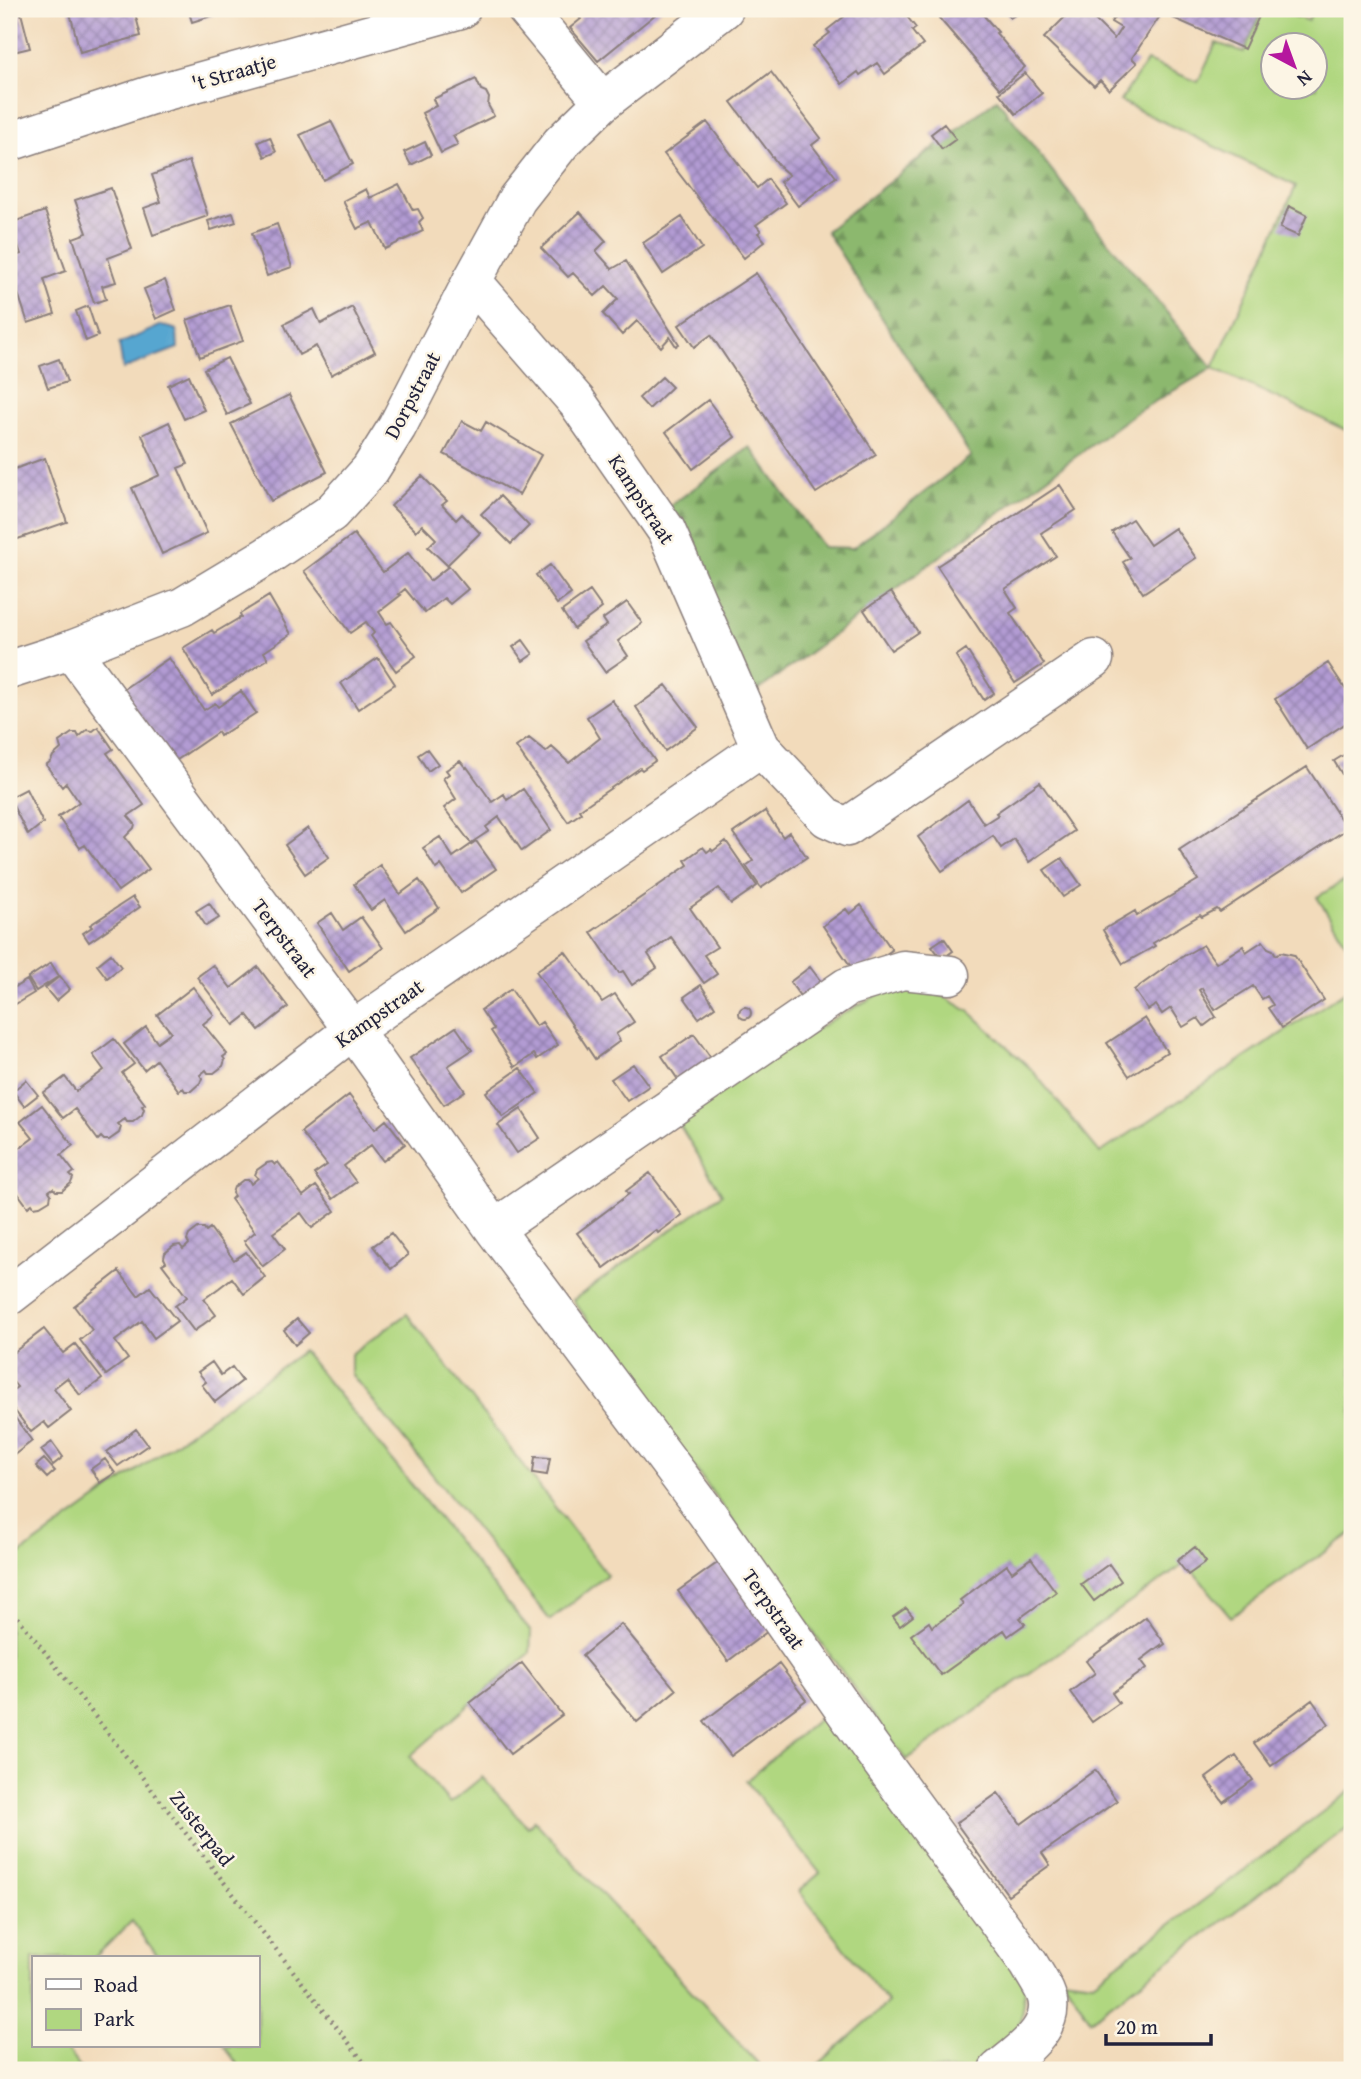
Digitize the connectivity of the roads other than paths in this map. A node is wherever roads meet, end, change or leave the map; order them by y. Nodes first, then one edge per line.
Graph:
1 (461, 9) edge
2 (526, 9) edge
3 (724, 9) edge
4 (603, 102) junction
5 (9, 142) edge
6 (472, 281) junction
7 (71, 650) junction
8 (1094, 659) dead end
9 (9, 670) edge
10 (761, 748) junction
11 (950, 975) dead end
12 (353, 1030) junction
13 (494, 1229) junction
14 (9, 1296) edge
15 (998, 2070) edge

1 - 5 street, 't Straatje
2 - 4 street
3 - 4 street, Dorpstraat
4 - 6 street, Dorpstraat
6 - 7 street, Dorpstraat
6 - 10 street, Kampstraat
7 - 9 street, Dorpstraat
7 - 12 street, Terpstraat
8 - 10 street, Kampstraat
10 - 12 street, Kampstraat
11 - 13 street
12 - 13 street, Terpstraat
12 - 14 street, Kampstraat
13 - 15 street, Terpstraat

